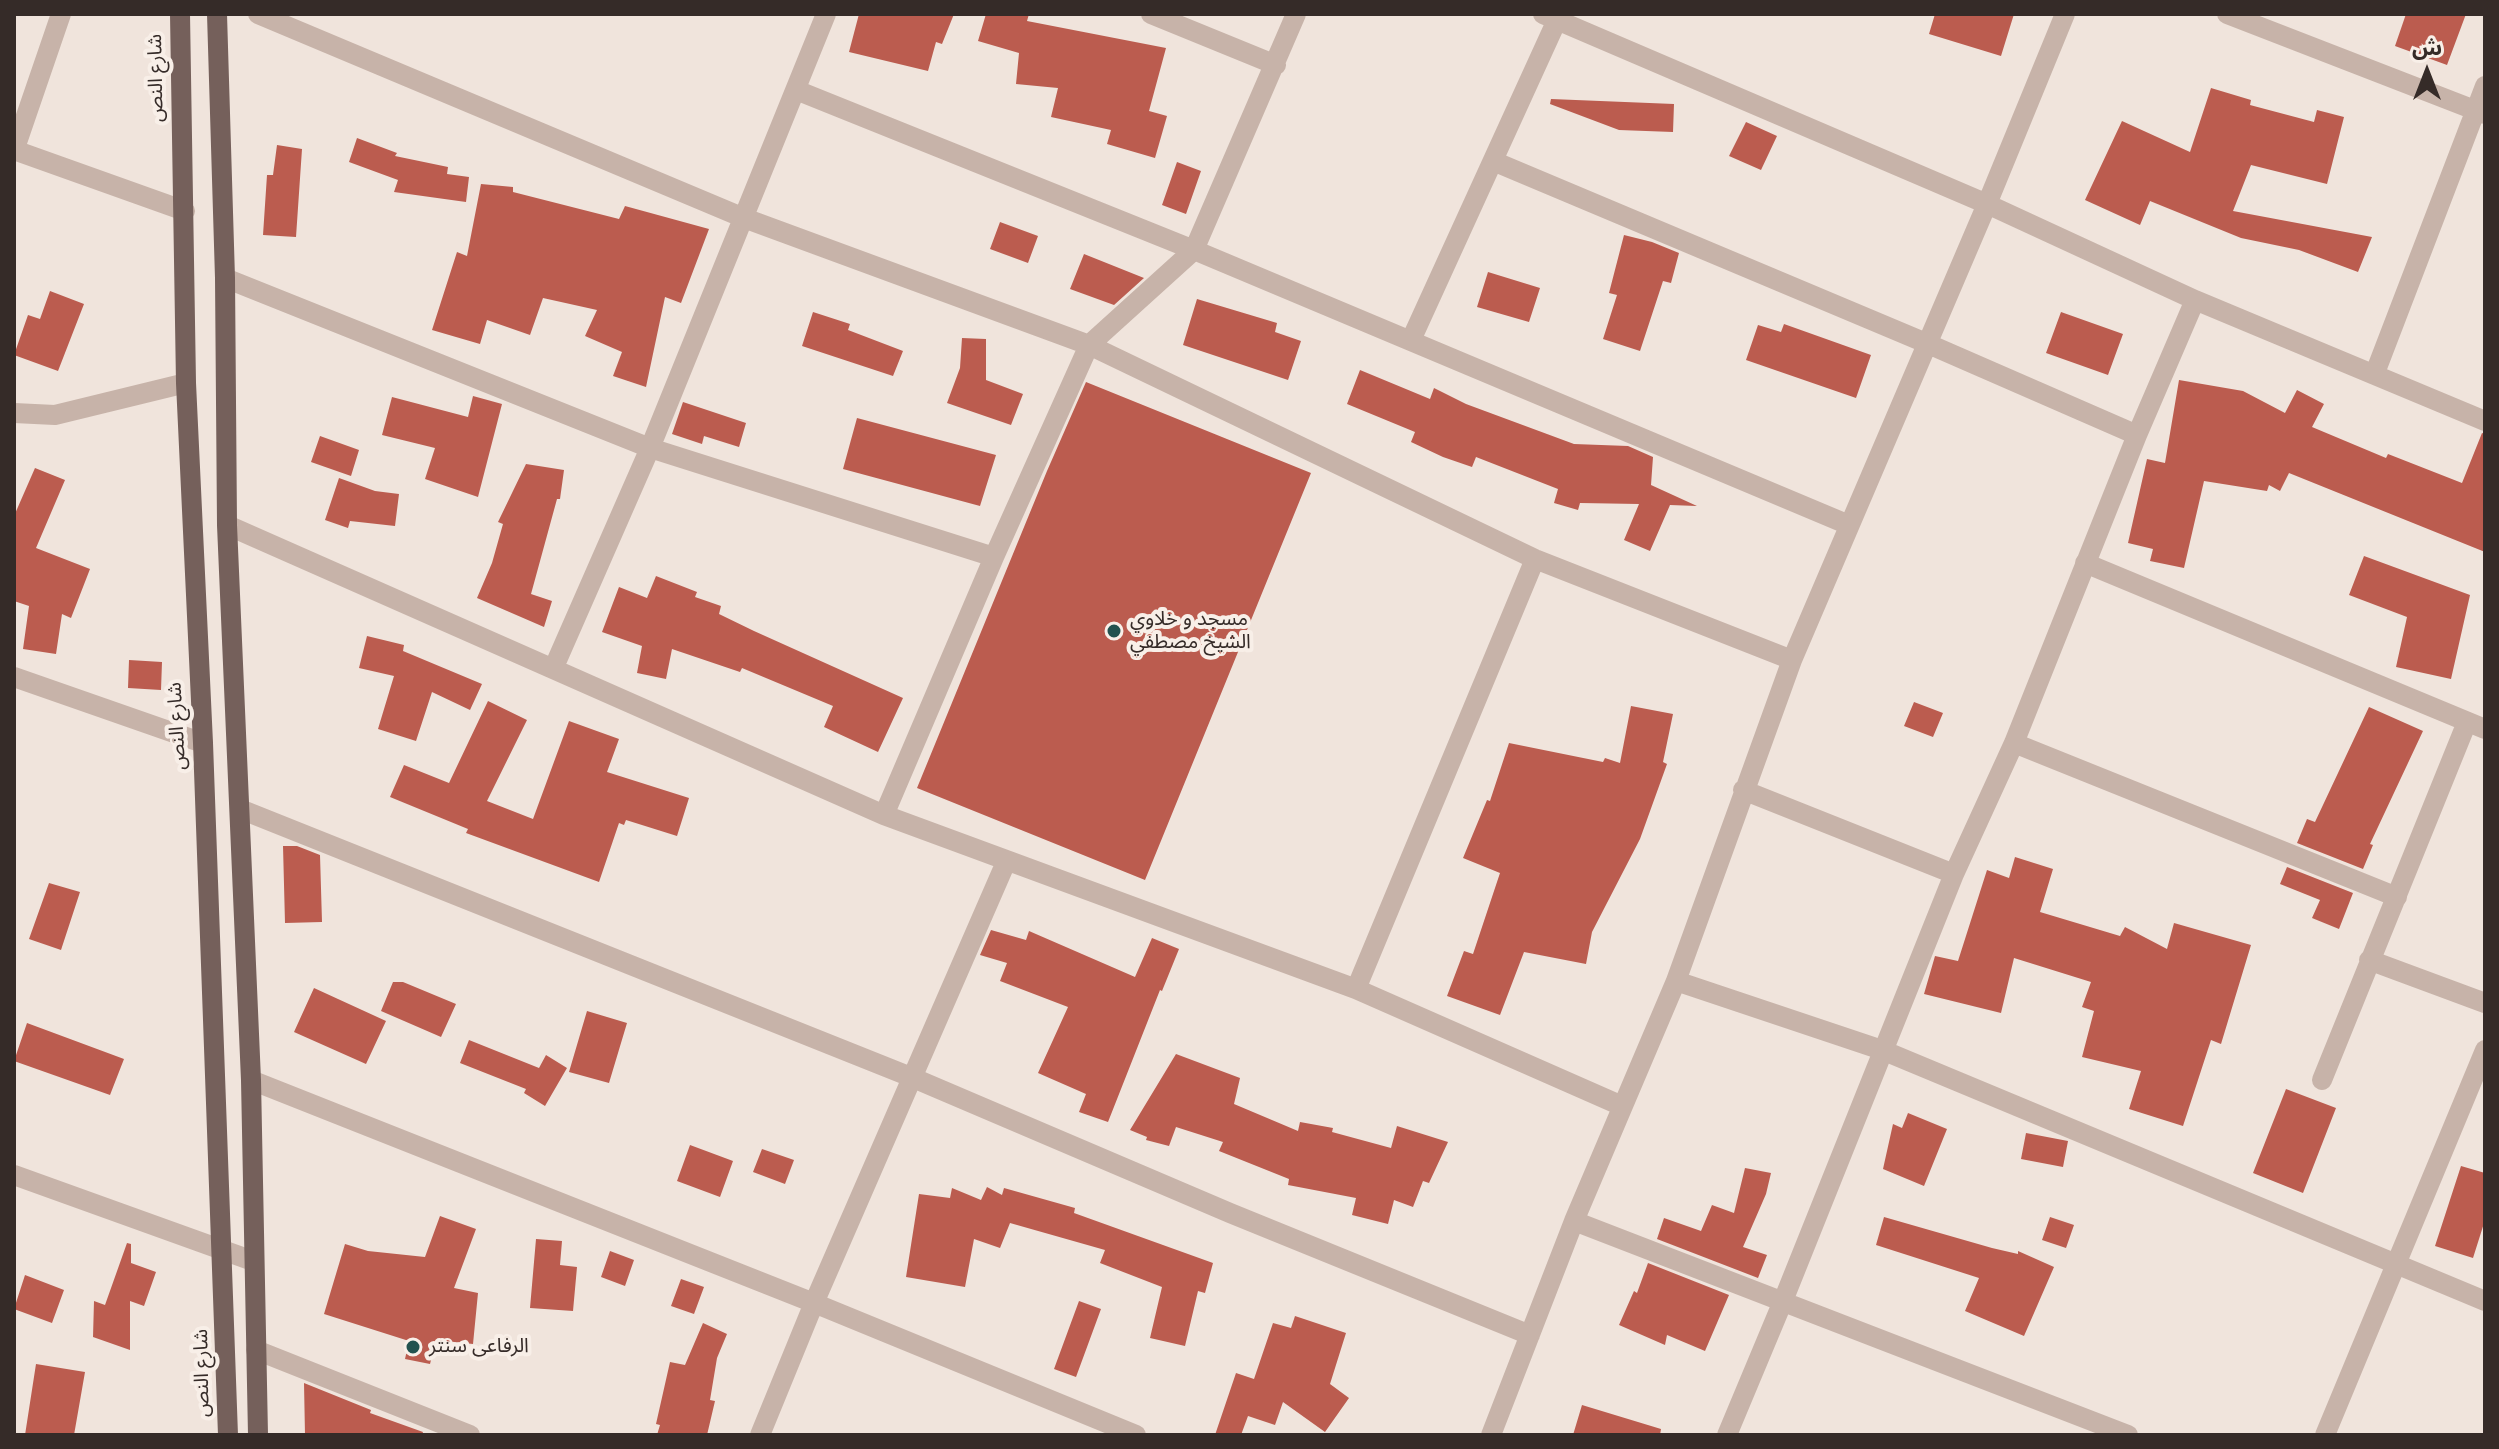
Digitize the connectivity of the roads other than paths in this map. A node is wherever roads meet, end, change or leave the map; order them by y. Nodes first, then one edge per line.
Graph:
1 (61, 14) edge
2 (180, 14) edge
3 (217, 14) edge
4 (258, 14) edge
5 (826, 14) edge
6 (1151, 14) edge
7 (1296, 14) edge
8 (2065, 14) edge
9 (2227, 14) edge
10 (1550, 17) edge
11 (1276, 65) junction
12 (2485, 86) edge
13 (796, 90) junction
14 (2481, 112) edge
15 (14, 150) edge
16 (1493, 161) junction
17 (1987, 204) junction
18 (185, 211) junction
19 (744, 218) junction
20 (1194, 250) junction
21 (225, 278) junction
22 (2195, 300) junction
23 (1411, 340) junction
24 (1926, 343) junction
25 (1089, 345) junction
26 (2375, 373) junction
27 (186, 383) junction
28 (14, 413) edge
29 (2485, 421) edge
30 (2137, 435) junction
31 (650, 448) junction
32 (227, 525) junction
33 (1849, 525) junction
34 (994, 557) junction
35 (1535, 559) junction
36 (2085, 563) junction
37 (1792, 660) junction
38 (554, 667) junction
39 (14, 677) edge
40 (2476, 725) edge
41 (203, 743) junction
42 (2014, 743) junction
43 (1743, 790) junction
44 (240, 809) junction
45 (884, 815) junction
46 (1006, 862) junction
47 (1954, 874) junction
48 (2397, 897) junction
49 (2369, 960) junction
50 (1676, 981) junction
51 (1356, 989) junction
52 (2485, 1003) edge
53 (1882, 1050) junction
54 (2485, 1050) edge
55 (911, 1077) junction
56 (251, 1080) junction
57 (2322, 1080) dead end
58 (1622, 1106) junction
59 (14, 1175) edge
60 (1574, 1221) junction
61 (223, 1252) junction
62 (253, 1261) junction
63 (2397, 1263) junction
64 (1783, 1301) junction
65 (2485, 1301) edge
66 (814, 1303) junction
67 (1530, 1335) junction
68 (256, 1350) junction
69 (228, 1435) edge
70 (258, 1435) edge
71 (470, 1435) edge
72 (760, 1435) edge
73 (1136, 1435) edge
74 (1491, 1435) edge
75 (1727, 1435) edge
76 (2128, 1435) edge
77 (2325, 1435) edge

1 - 15 street
2 - 18 main road, شارع النص
3 - 21 main road
4 - 19 street
5 - 13 street
6 - 11 street
7 - 11 street
8 - 17 street
9 - 14 street
10 - 16 street
10 - 17 street
11 - 20 street
12 - 14 street
13 - 19 street
13 - 20 street
14 - 26 street
15 - 18 street
16 - 23 street
16 - 24 street
17 - 22 street
17 - 24 street
18 - 27 main road, شارع النص
19 - 25 street
19 - 31 street
20 - 23 street
20 - 25 street
21 - 31 street
21 - 32 main road
22 - 26 street
22 - 30 street
23 - 33 street
24 - 30 street
24 - 33 street
25 - 34 street
25 - 35 street
26 - 29 street
27 - 28 street
27 - 41 main road, شارع النص
30 - 36 street
31 - 34 street
31 - 38 street
32 - 38 street
32 - 44 main road
33 - 37 street
34 - 45 street
35 - 37 street
35 - 51 street
36 - 40 street
36 - 42 street
37 - 43 street
38 - 45 street
39 - 41 street
40 - 48 street
41 - 61 main road, شارع النص
42 - 47 street
42 - 48 street
43 - 47 street
43 - 50 street
44 - 55 street
44 - 56 main road
45 - 46 street
46 - 51 street
46 - 55 street
47 - 53 street
48 - 49 street
49 - 52 street
49 - 57 street
50 - 53 street
50 - 58 street
51 - 58 street
53 - 63 street
53 - 64 street
54 - 63 street
55 - 66 street
55 - 67 street
56 - 62 main road
56 - 66 street
58 - 60 street
59 - 61 street
60 - 64 street
60 - 67 street
61 - 62 street
61 - 69 main road, شارع النص
62 - 68 main road
63 - 65 street
63 - 77 street
64 - 75 street
64 - 76 street
66 - 72 street
66 - 73 street
67 - 74 street
68 - 70 main road
68 - 71 street

